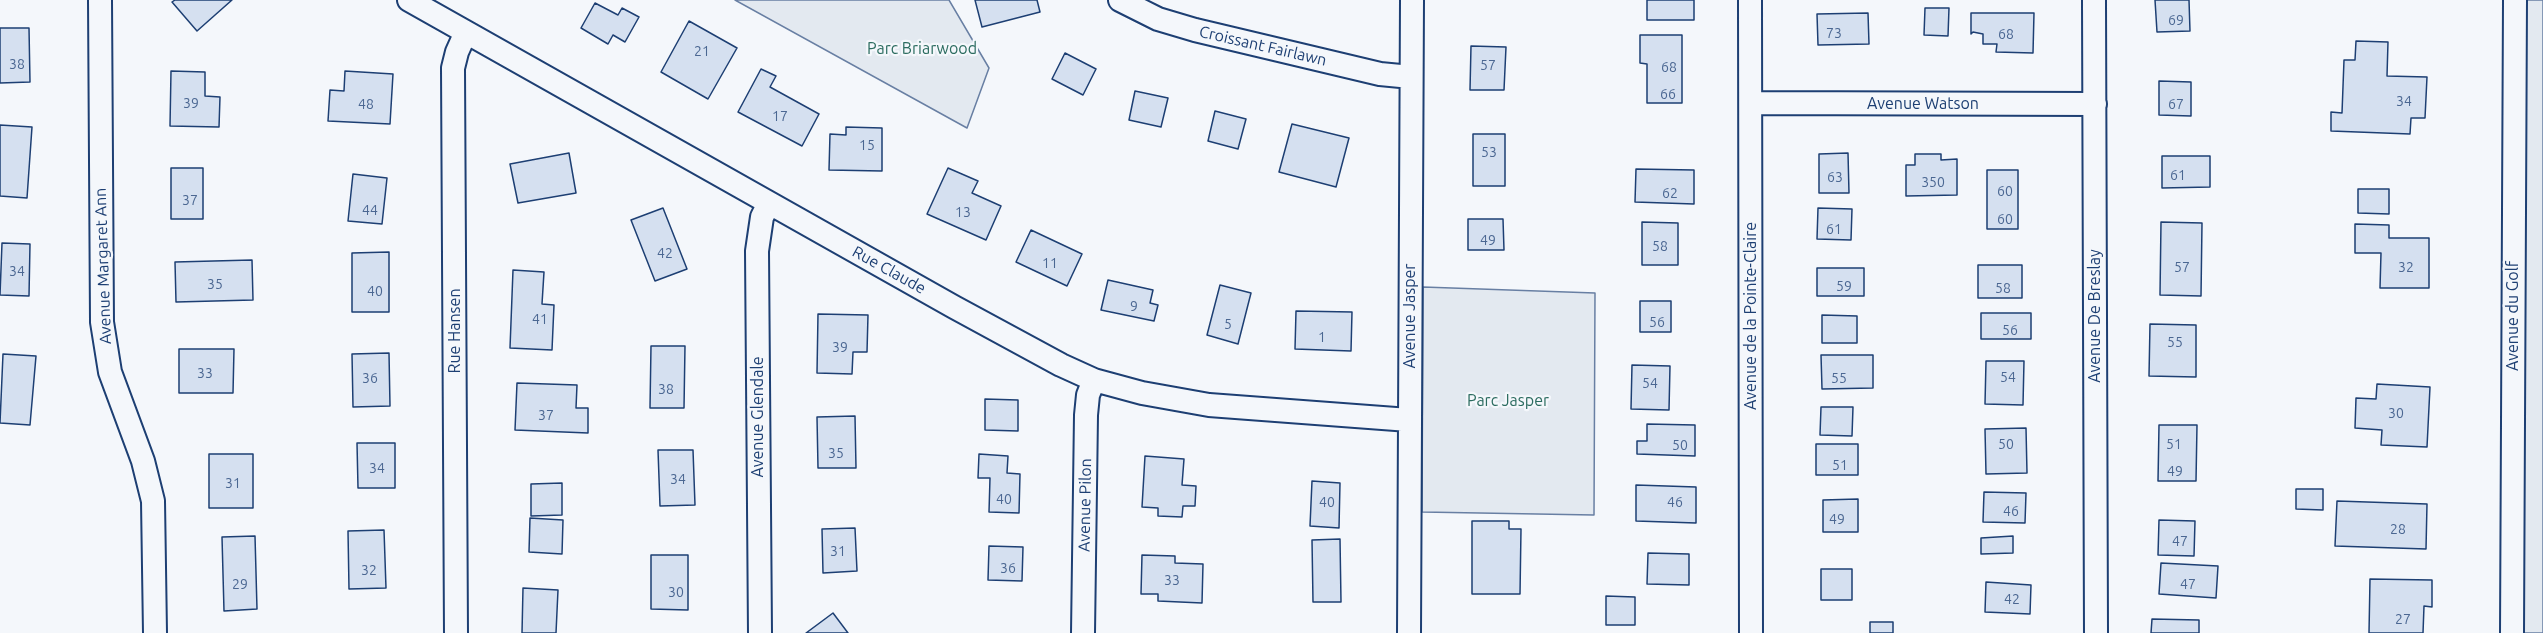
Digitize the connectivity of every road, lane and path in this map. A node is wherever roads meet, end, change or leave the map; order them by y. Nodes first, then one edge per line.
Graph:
1 (100, 0) edge
2 (409, 0) edge
3 (1120, 0) edge
4 (1412, 0) edge
5 (1750, 0) edge
6 (2094, 0) edge
7 (2515, 0) edge
8 (466, 32) junction
9 (1411, 77) junction
10 (1751, 104) junction
11 (2095, 104) junction
12 (769, 203) junction
13 (1094, 380) junction
14 (1409, 420) junction
15 (155, 633) edge
16 (456, 633) edge
17 (760, 633) edge
18 (1083, 633) edge
19 (1409, 633) edge
20 (1751, 633) edge
21 (2096, 633) edge
22 (2512, 633) edge

1 - 15 street, Avenue Margaret Ann
2 - 8 street, Rue Claude
3 - 9 street, Croissant Fairlawn
4 - 9 street, Avenue Jasper
5 - 10 street, Avenue de la Pointe-Claire
6 - 11 street, Avenue De Breslay
7 - 22 street, Avenue du Golf
8 - 12 street, Rue Claude
8 - 16 street, Rue Hansen
9 - 14 street, Avenue Jasper
10 - 11 street, Avenue Watson
10 - 20 street, Avenue de la Pointe-Claire
11 - 21 street, Avenue De Breslay
12 - 13 street, Rue Claude
12 - 17 street, Avenue Glendale
13 - 14 street, Rue Claude
13 - 18 street, Avenue Pilon
14 - 19 street, Avenue Jasper

